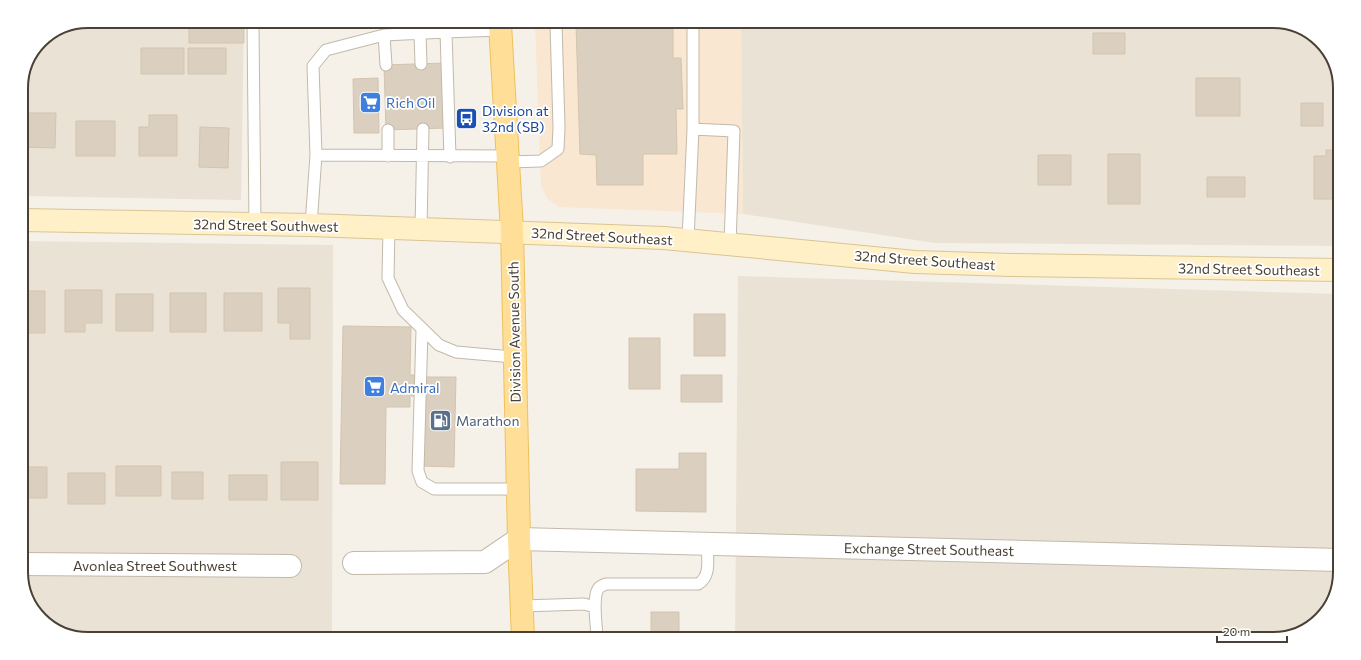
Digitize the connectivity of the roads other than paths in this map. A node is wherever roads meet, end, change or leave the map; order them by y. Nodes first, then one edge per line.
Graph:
1 (253, 28) edge
2 (489, 28) edge
3 (500, 28) edge
4 (556, 28) edge
5 (693, 28) edge
6 (446, 32) junction
7 (420, 33) junction
8 (384, 35) junction
9 (421, 64) dead end
10 (386, 65) dead end
11 (693, 128) junction
12 (423, 129) dead end
13 (388, 130) dead end
14 (316, 155) junction
15 (388, 156) junction
16 (422, 157) junction
17 (450, 157) junction
18 (508, 159) junction
19 (28, 220) edge
20 (255, 224) junction
21 (311, 225) junction
22 (389, 228) junction
23 (422, 229) junction
24 (512, 231) junction
25 (688, 240) junction
26 (730, 244) junction
27 (1333, 270) edge
28 (422, 330) junction
29 (514, 357) junction
30 (518, 489) junction
31 (519, 539) junction
32 (707, 543) junction
33 (1333, 560) edge
34 (354, 563) dead end
35 (28, 564) edge
36 (290, 566) dead end
37 (522, 606) junction
38 (595, 607) junction
39 (523, 632) edge
40 (597, 632) edge

1 - 20 lane
2 - 6 lane
3 - 18 main road, Division Avenue South
4 - 18 lane
5 - 11 lane
6 - 7 lane
6 - 17 lane
7 - 8 lane
7 - 9 lane
8 - 10 lane
8 - 14 lane
11 - 25 lane
11 - 26 lane
12 - 16 lane
13 - 15 lane
14 - 15 lane
14 - 21 lane
15 - 16 lane
16 - 17 lane
16 - 23 lane
17 - 18 lane
18 - 24 main road, Division Avenue South
19 - 20 street, 32nd Street Southwest
20 - 21 street, 32nd Street Southwest
21 - 22 street, 32nd Street Southwest
22 - 23 street, 32nd Street Southwest
22 - 28 lane
23 - 24 street, 32nd Street Southwest
24 - 25 street, 32nd Street Southeast
24 - 29 main road, Division Avenue South
25 - 26 street, 32nd Street Southeast
26 - 27 street, 32nd Street Southeast
28 - 29 lane
28 - 30 lane
29 - 30 main road, Division Avenue South
30 - 31 main road, Division Avenue South
31 - 32 street, Exchange Street Southeast
31 - 34 street
31 - 37 main road, Division Avenue South
32 - 33 street, Exchange Street Southeast
32 - 38 lane
35 - 36 street, Avonlea Street Southwest
37 - 38 lane
37 - 39 main road, Division Avenue South
38 - 40 lane

